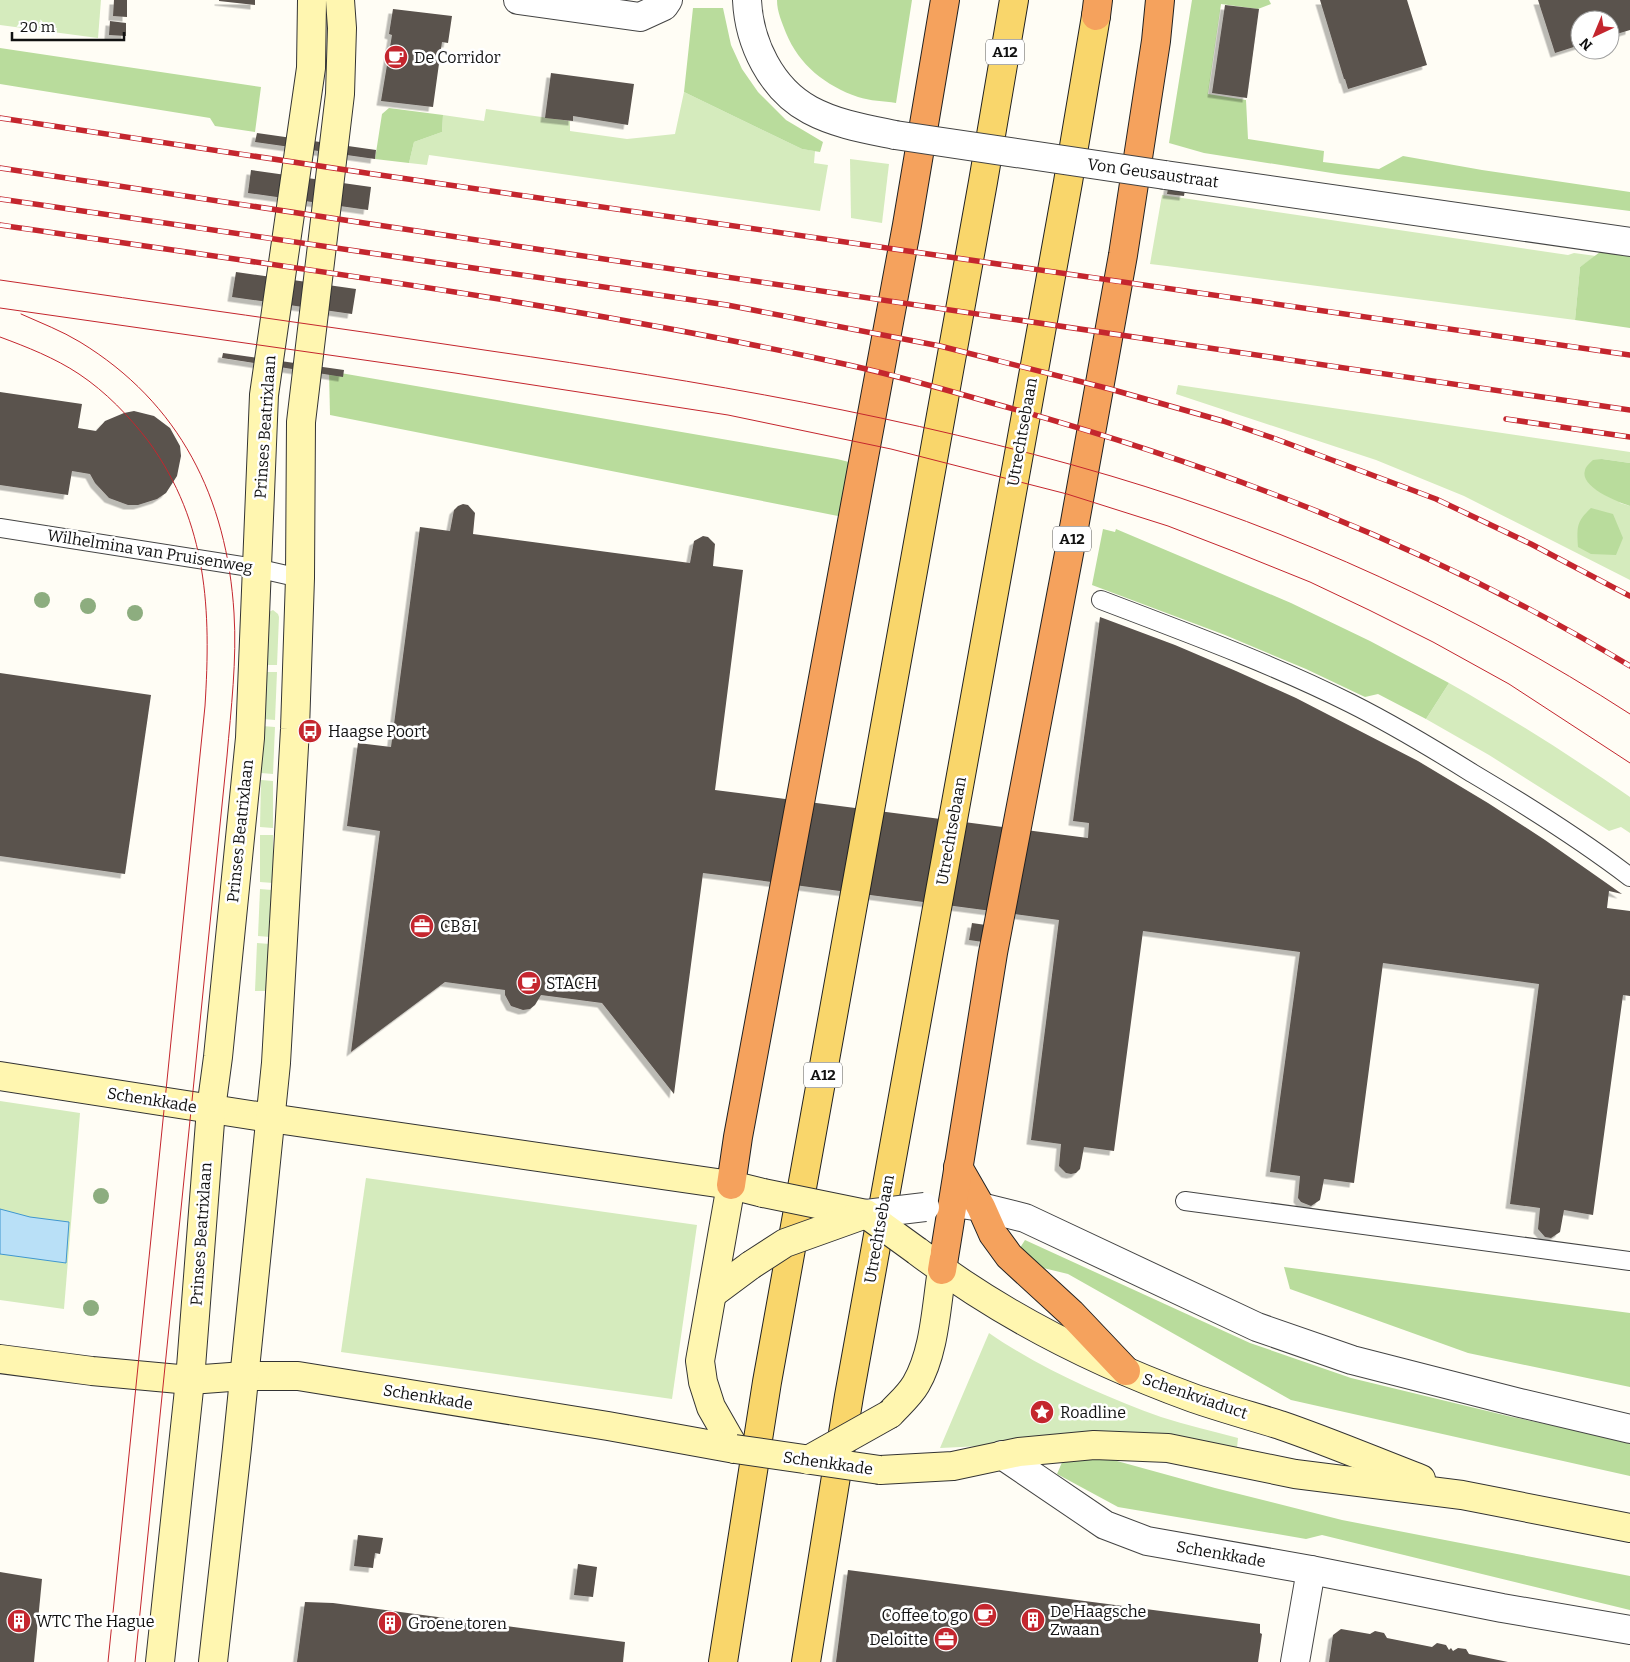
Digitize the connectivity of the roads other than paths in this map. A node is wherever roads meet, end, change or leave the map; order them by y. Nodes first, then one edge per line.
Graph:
1 (312, 0) edge
2 (340, 0) edge
3 (518, 0) edge
4 (668, 0) edge
5 (747, 0) edge
6 (945, 0) edge
7 (1014, 0) edge
8 (1160, 0) edge
9 (1097, 8) edge
10 (1630, 242) edge
11 (0, 528) edge
12 (256, 568) junction
13 (300, 578) junction
14 (1101, 600) dead end
15 (1630, 877) edge
16 (0, 1076) edge
17 (211, 1109) junction
18 (270, 1118) junction
19 (958, 1167) junction
20 (731, 1185) junction
21 (1185, 1201) dead end
22 (952, 1203) junction
23 (980, 1207) junction
24 (866, 1214) junction
25 (1630, 1261) edge
26 (942, 1270) junction
27 (712, 1294) junction
28 (0, 1359) edge
29 (1126, 1372) junction
30 (244, 1376) junction
31 (190, 1380) junction
32 (1630, 1429) edge
33 (726, 1441) junction
34 (1002, 1456) junction
35 (808, 1460) junction
36 (1462, 1494) junction
37 (1630, 1528) edge
38 (1311, 1570) junction
39 (1630, 1630) edge
40 (160, 1662) edge
41 (213, 1662) edge
42 (724, 1662) edge
43 (806, 1662) edge
44 (1295, 1662) edge

1 - 12 main road, Prinses Beatrixlaan
2 - 13 main road
3 - 4 street
5 - 10 street, Von Geusaustraat, bridge
6 - 20 highway
7 - 42 main road, A12
8 - 19 highway, A12
9 - 43 main road, Utrechtsebaan
11 - 12 lane, Wilhelmina van Pruisenweg
12 - 13 lane, Wilhelmina van Pruisenweg
12 - 17 main road, Prinses Beatrixlaan
13 - 18 main road
14 - 15 lane
16 - 17 main road, Schenkkade
17 - 18 main road, Schenkkade
17 - 31 main road, Prinses Beatrixlaan
18 - 20 main road, Schenkkade
18 - 30 main road
19 - 22 highway, A12
19 - 23 highway
20 - 24 main road, Schenkkade, bridge
20 - 27 main road
21 - 25 lane
22 - 23 street, Schenkkade
22 - 24 street, Schenkkade, bridge
22 - 26 highway, A12
23 - 29 highway
23 - 32 street, Schenkkade
24 - 26 main road, Schenkkade, bridge
24 - 27 main road, bridge
26 - 29 main road, Schenkviaduct
26 - 35 main road, bridge
27 - 33 main road
28 - 31 main road, Schenkkade
29 - 36 main road, Schenkviaduct
30 - 31 main road, Schenkkade
30 - 33 main road, Schenkkade
30 - 41 main road
31 - 40 main road, Prinses Beatrixlaan
33 - 35 main road, Schenkkade, bridge
34 - 35 main road, Schenkkade, bridge
34 - 36 main road, Schenkviaduct
34 - 38 street, Schenkkade
36 - 37 main road, Schenkviaduct
38 - 39 street, Schenkkade
38 - 44 street

